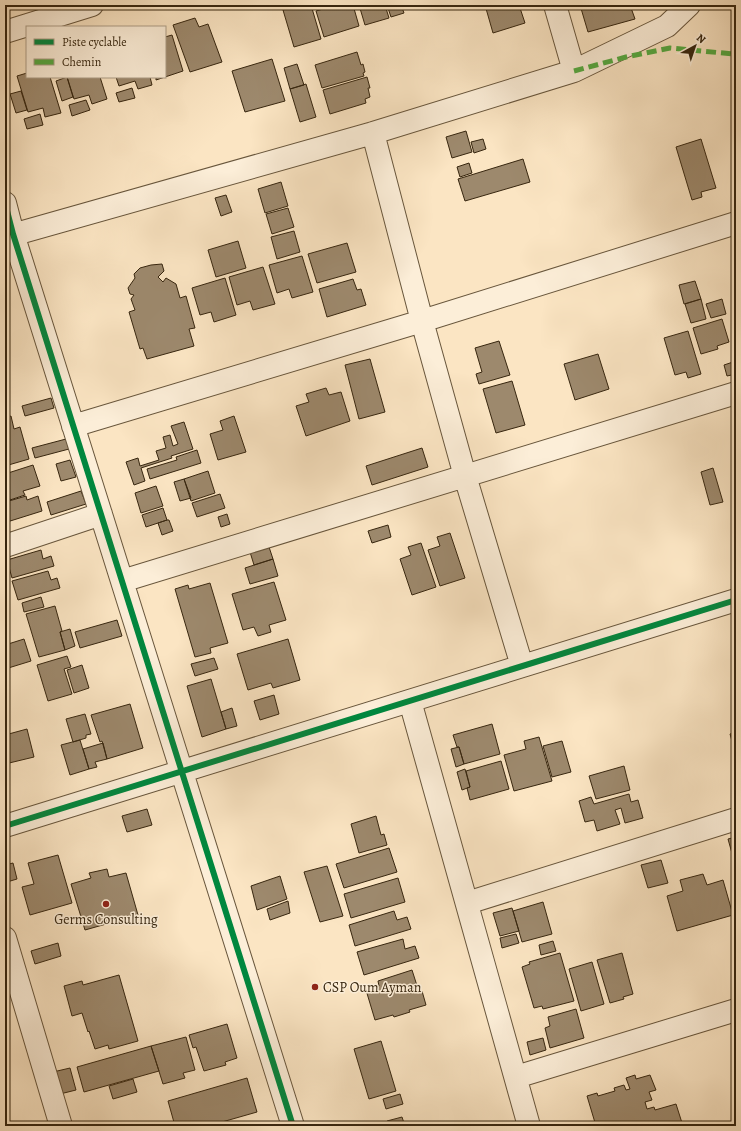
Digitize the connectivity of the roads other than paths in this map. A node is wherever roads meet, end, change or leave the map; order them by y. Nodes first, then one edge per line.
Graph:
1 (92, 5) edge
2 (555, 5) edge
3 (689, 5) edge
4 (5, 32) edge
5 (574, 71) junction
6 (373, 133) junction
7 (5, 203) edge
8 (736, 223) edge
9 (9, 236) edge
10 (422, 321) junction
11 (736, 393) edge
12 (74, 426) junction
13 (465, 476) junction
14 (101, 514) junction
15 (5, 546) edge
16 (122, 581) junction
17 (736, 600) edge
18 (522, 666) junction
19 (410, 700) junction
20 (182, 771) junction
21 (736, 819) edge
22 (5, 826) edge
23 (467, 903) junction
24 (5, 938) edge
25 (736, 1010) edge
26 (516, 1077) junction
27 (61, 1126) edge
28 (293, 1126) edge
29 (529, 1126) edge

1 - 4 street
2 - 5 street
3 - 5 street
5 - 6 street
6 - 9 street
6 - 10 street
7 - 9 street
8 - 10 street
9 - 12 street
10 - 12 street
10 - 13 street
11 - 13 street
12 - 14 street
13 - 16 street
13 - 18 street
14 - 15 street
14 - 16 street
16 - 20 street
17 - 18 street
18 - 19 street
19 - 20 street
19 - 23 street
20 - 22 street
20 - 28 street
21 - 23 street
23 - 26 street
24 - 27 street
25 - 26 street
26 - 29 street

